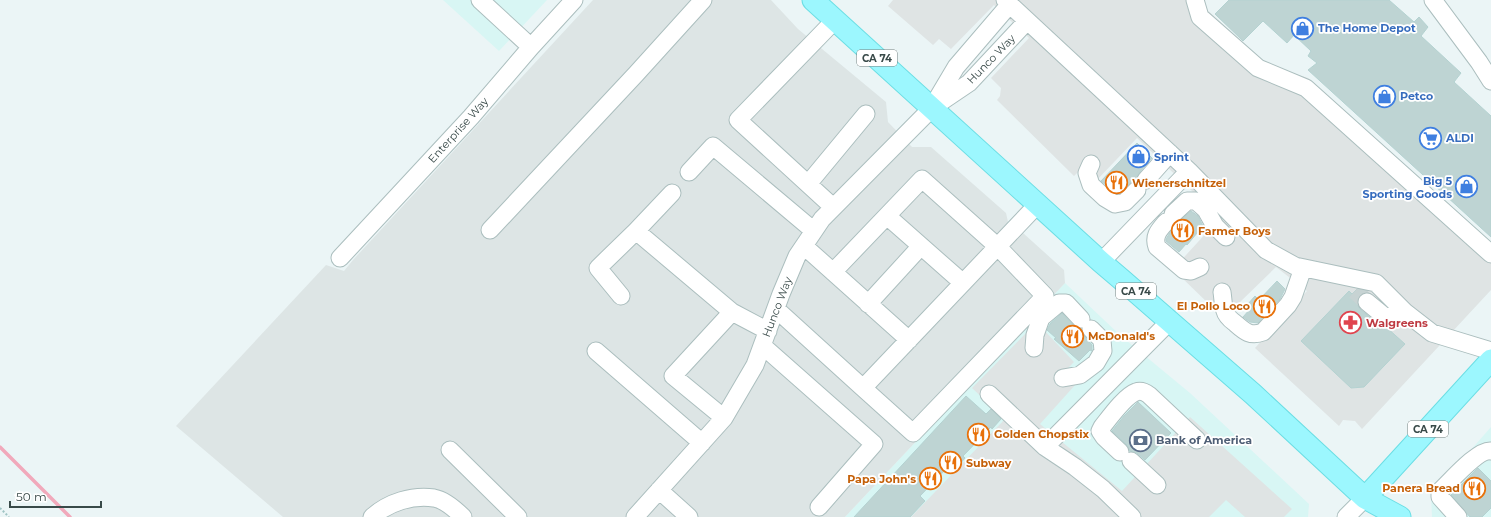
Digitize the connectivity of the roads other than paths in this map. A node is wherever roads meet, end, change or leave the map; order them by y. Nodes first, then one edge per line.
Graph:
1 (480, 0) edge
2 (574, 0) edge
3 (703, 0) edge
4 (1195, 0) edge
5 (1433, 0) edge
6 (1007, 2) edge
7 (823, 9) edge
8 (1027, 21) junction
9 (531, 47) junction
10 (1491, 82) edge
11 (932, 108) junction
12 (866, 114) dead end
13 (1170, 153) junction
14 (1091, 164) dead end
15 (1189, 171) junction
16 (689, 172) dead end
17 (808, 184) junction
18 (672, 193) dead end
19 (1037, 205) junction
20 (833, 207) junction
21 (887, 216) junction
22 (490, 230) dead end
23 (636, 231) junction
24 (814, 231) junction
25 (1226, 237) dead end
26 (804, 246) junction
27 (922, 246) junction
28 (998, 247) junction
29 (1491, 254) edge
30 (340, 258) dead end
31 (1101, 262) junction
32 (1200, 267) dead end
33 (1303, 268) junction
34 (833, 272) junction
35 (1338, 275) junction
36 (963, 283) junction
37 (1222, 292) dead end
38 (621, 296) dead end
39 (868, 304) junction
40 (776, 309) junction
41 (732, 312) junction
42 (1405, 312) junction
43 (1170, 321) junction
44 (765, 338) junction
45 (909, 340) junction
46 (1034, 348) dead end
47 (596, 351) dead end
48 (1491, 351) edge
49 (1491, 360) edge
50 (1063, 378) dead end
51 (863, 388) junction
52 (989, 394) dead end
53 (724, 418) junction
54 (1197, 440) dead end
55 (702, 443) junction
56 (1045, 447) junction
57 (450, 450) dead end
58 (1491, 451) edge
59 (1156, 485) dead end
60 (659, 490) junction
61 (819, 507) dead end
62 (1367, 508) edge
63 (372, 517) edge
64 (463, 517) edge
65 (518, 517) edge
66 (635, 517) edge
67 (689, 517) edge
68 (1132, 517) edge
69 (1346, 517) edge
70 (1400, 517) edge
71 (1458, 517) edge

1 - 9 street
2 - 9 street, Enterprise Way
3 - 22 street
4 - 29 street
5 - 10 street
6 - 8 street
6 - 11 street, Hunco Way
7 - 11 main road, CA 74
7 - 17 street
8 - 11 street, Hunco Way
8 - 13 street
9 - 30 street, Enterprise Way
11 - 19 main road, CA 74
11 - 20 street, Hunco Way
12 - 17 street
13 - 14 street
13 - 15 street
15 - 31 street
15 - 33 street
16 - 24 street
17 - 20 street
18 - 23 street
19 - 28 street
19 - 31 main road, CA 74
20 - 24 street, Hunco Way
21 - 27 street
21 - 28 street
21 - 34 street
23 - 38 street
23 - 41 street
24 - 26 street, Hunco Way
25 - 32 street
26 - 34 street
26 - 40 street, Hunco Way
27 - 36 street
27 - 39 street
28 - 36 street
28 - 51 street
31 - 43 main road, CA 74
33 - 35 street
33 - 37 street
34 - 39 street
35 - 42 street
35 - 42 street
36 - 45 street
39 - 45 street
40 - 44 street, Hunco Way
40 - 51 street
41 - 44 street
41 - 53 street
42 - 48 street
43 - 56 street
43 - 62 main road, CA 74
44 - 53 street, Hunco Way
44 - 61 street
45 - 51 street
46 - 50 street
47 - 55 street
49 - 62 main road, CA 74
52 - 56 street
53 - 55 street, Hunco Way
54 - 59 street
55 - 60 street, Hunco Way
56 - 68 street
57 - 65 street
58 - 71 street
60 - 66 street, Hunco Way
60 - 67 street
62 - 69 street
62 - 70 main road
63 - 64 street

